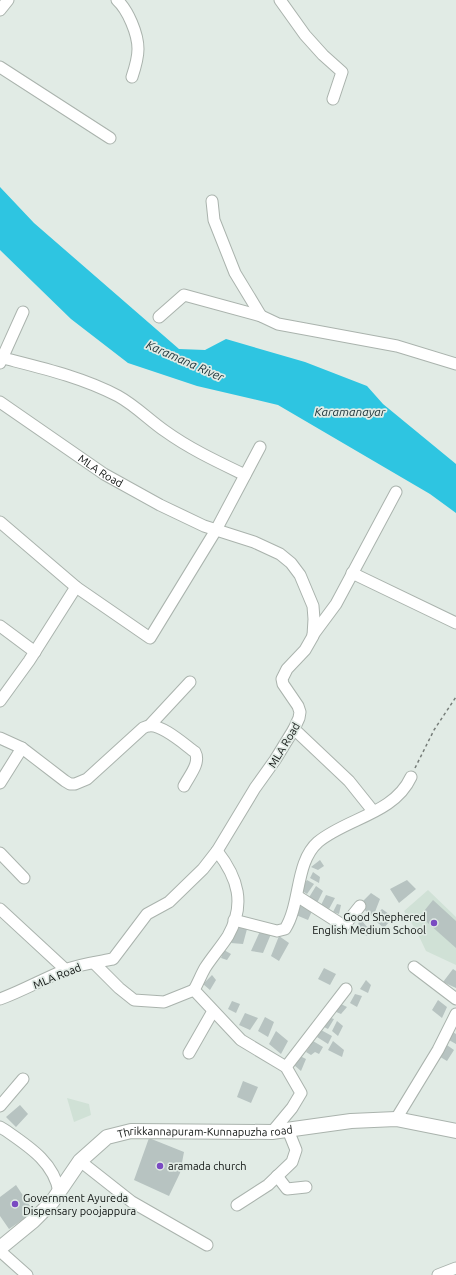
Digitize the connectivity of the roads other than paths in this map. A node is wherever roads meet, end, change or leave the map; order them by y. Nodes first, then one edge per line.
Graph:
1 (8, 0) edge
2 (117, 0) edge
3 (280, 0) edge
4 (0, 10) edge
5 (0, 67) edge
6 (132, 77) dead end
7 (333, 99) dead end
8 (110, 138) dead end
9 (212, 201) dead end
10 (23, 312) dead end
11 (261, 316) junction
12 (159, 317) dead end
13 (1, 361) edge
14 (456, 364) edge
15 (0, 402) edge
16 (260, 447) dead end
17 (245, 475) junction
18 (396, 492) dead end
19 (0, 522) edge
20 (216, 530) junction
21 (352, 573) junction
22 (76, 587) junction
23 (456, 623) edge
24 (0, 626) edge
25 (313, 636) junction
26 (35, 652) junction
27 (190, 682) dead end
28 (0, 702) edge
29 (150, 725) junction
30 (294, 729) junction
31 (0, 738) edge
32 (22, 748) junction
33 (411, 777) road end
34 (0, 782) edge
35 (184, 786) dead end
36 (373, 811) junction
37 (216, 851) junction
38 (0, 853) edge
39 (24, 878) dead end
40 (297, 896) junction
41 (360, 906) dead end
42 (0, 909) edge
43 (234, 920) junction
44 (94, 963) junction
45 (414, 967) dead end
46 (66, 970) junction
47 (346, 989) dead end
48 (194, 990) junction
49 (0, 999) edge
50 (456, 999) edge
51 (213, 1011) junction
52 (456, 1014) edge
53 (189, 1053) dead end
54 (286, 1067) junction
55 (23, 1079) dead end
56 (0, 1106) edge
57 (396, 1119) junction
58 (0, 1128) edge
59 (288, 1130) junction
60 (456, 1131) edge
61 (272, 1132) junction
62 (80, 1161) junction
63 (277, 1176) junction
64 (306, 1188) dead end
65 (59, 1192) junction
66 (237, 1205) dead end
67 (207, 1245) dead end
68 (0, 1248) edge
69 (0, 1251) edge
70 (456, 1268) edge
71 (27, 1275) edge
72 (438, 1275) edge

1 - 4 street
2 - 6 street
3 - 7 street
5 - 8 street
9 - 11 street
10 - 13 street
11 - 12 street
11 - 14 street
13 - 17 street
15 - 20 street, MLA Road
16 - 17 street
17 - 20 street
18 - 21 street
19 - 22 street
20 - 22 street
20 - 25 street, MLA Road
21 - 23 street
21 - 25 street
22 - 26 street
24 - 26 street
25 - 30 street, MLA Road
26 - 28 street
27 - 29 street
29 - 32 street
29 - 35 street
30 - 36 street
30 - 37 street, MLA Road
31 - 32 street
32 - 34 street
33 - 36 street
36 - 40 street
37 - 43 street
37 - 44 street, MLA Road
38 - 39 street
40 - 41 street
40 - 43 street
42 - 46 street
43 - 48 street
44 - 46 street, MLA Road
44 - 48 street
45 - 50 street
46 - 49 street, MLA Road
47 - 54 street
48 - 51 street
51 - 53 street
51 - 54 street
52 - 57 street
54 - 61 street
55 - 56 street
57 - 59 street, Thrikkannapuram-Kunnapuzha road
57 - 60 street, Thrikkannapuram-Kunnapuzha road
58 - 65 street
59 - 61 street, Thrikkannapuram-Kunnapuzha road
59 - 63 street
61 - 62 street, Thrikkannapuram-Kunnapuzha road
62 - 65 street, Thrikkannapuram-Kunnapuzha road
62 - 67 street
63 - 64 street
63 - 66 street
65 - 68 street, Thrikkannapuram-Kunnapuzha road
69 - 71 street
70 - 72 street

